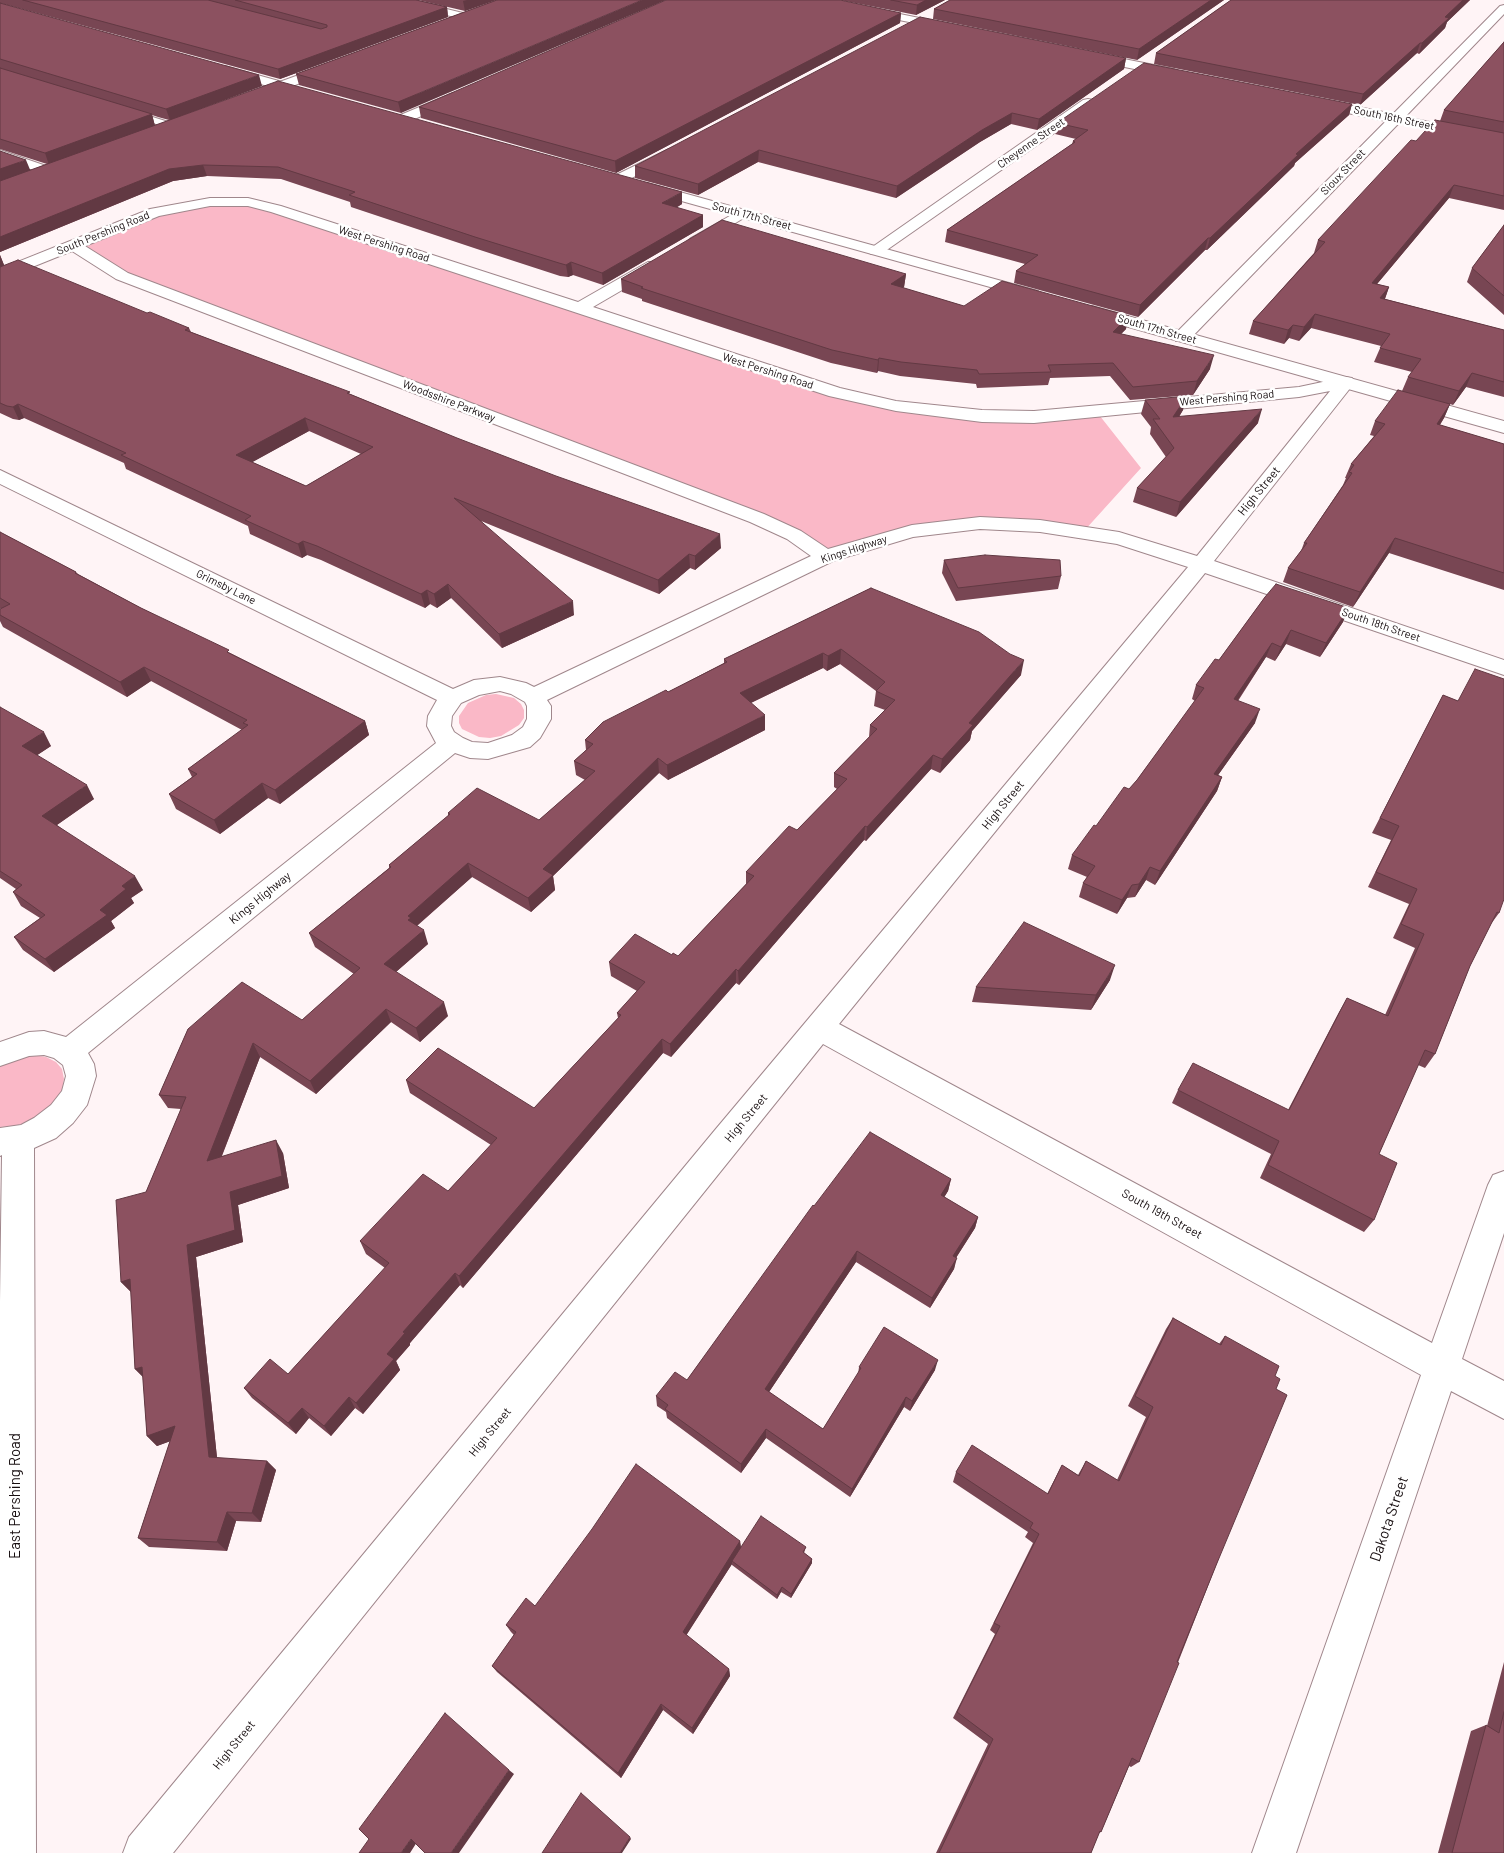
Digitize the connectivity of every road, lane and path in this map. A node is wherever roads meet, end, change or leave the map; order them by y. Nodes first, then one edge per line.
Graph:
1 (396, 0) edge
2 (814, 0) edge
3 (1504, 8) edge
4 (933, 13) dead end
5 (917, 21) junction
6 (449, 23) edge
7 (900, 30) edge
8 (965, 31) edge
9 (1078, 54) edge
10 (1155, 56) edge
11 (339, 64) edge
12 (1140, 66) junction
13 (215, 67) edge
14 (1125, 77) edge
15 (1191, 77) edge
16 (282, 86) junction
17 (304, 92) edge
18 (462, 94) edge
19 (1095, 98) edge
20 (242, 100) edge
21 (1304, 100) edge
22 (121, 110) edge
23 (385, 114) edge
24 (1396, 118) junction
25 (403, 119) junction
26 (422, 124) edge
27 (177, 125) joint
28 (155, 133) edge
29 (1504, 141) edge
30 (676, 149) edge
31 (0, 154) edge
32 (600, 174) edge
33 (27, 180) edge
34 (619, 180) junction
35 (210, 202) joint
36 (742, 213) junction
37 (73, 245) junction
38 (686, 246) edge
39 (876, 251) junction
40 (670, 256) edge
41 (0, 275) edge
42 (1048, 299) edge
43 (1077, 307) edge
44 (578, 309) junction
45 (1182, 337) junction
46 (1346, 382) junction
47 (1504, 427) edge
48 (0, 476) edge
49 (826, 557) junction
50 (1201, 564) junction
51 (1504, 668) edge
52 (533, 697) junction
53 (453, 698) junction
54 (452, 743) junction
55 (820, 1028) junction
56 (69, 1052) junction
57 (0, 1054) edge
58 (9, 1141) edge
59 (1504, 1185) edge
60 (1442, 1366) junction
61 (1504, 1400) edge
62 (14, 1853) edge
63 (145, 1853) edge
64 (1274, 1853) edge

1 - 6 street
2 - 5 street
3 - 24 street, Sioux Street
4 - 5 street
5 - 7 street
5 - 8 street
9 - 12 street
10 - 12 street
11 - 16 street
12 - 14 street
12 - 15 street
13 - 16 street
16 - 17 street
16 - 20 street
18 - 25 street
19 - 39 street, Cheyenne Street
21 - 24 street, South 16th Street
22 - 27 lane
23 - 25 street
24 - 29 street, South 16th Street
24 - 45 street, Sioux Street
25 - 26 street
27 - 28 street
30 - 34 street
31 - 33 street
32 - 34 street, South 17th Street
34 - 36 street, South 17th Street
35 - 37 street, South Pershing Road
35 - 44 street, West Pershing Road
36 - 38 street
36 - 39 street, South 17th Street
37 - 41 street, South Pershing Road
37 - 49 street, Woodsshire Parkway
39 - 42 street, South 17th Street
40 - 44 street
43 - 45 street, South 17th Street
44 - 46 street, West Pershing Road
45 - 46 street, South 17th Street
46 - 47 street, South 17th Street
46 - 50 street, High Street
48 - 53 street, Grimsby Lane
49 - 50 street, Kings Highway
49 - 52 street, Kings Highway
50 - 51 street, South 18th Street
50 - 55 street, High Street
52 - 53 street
52 - 54 street
53 - 54 street
54 - 56 street, Kings Highway
55 - 60 street, South 19th Street
55 - 63 street, High Street
56 - 57 street
56 - 58 street
58 - 62 street, East Pershing Road
59 - 60 street, Dakota Street
60 - 61 street, South 19th Street
60 - 64 street, Dakota Street

